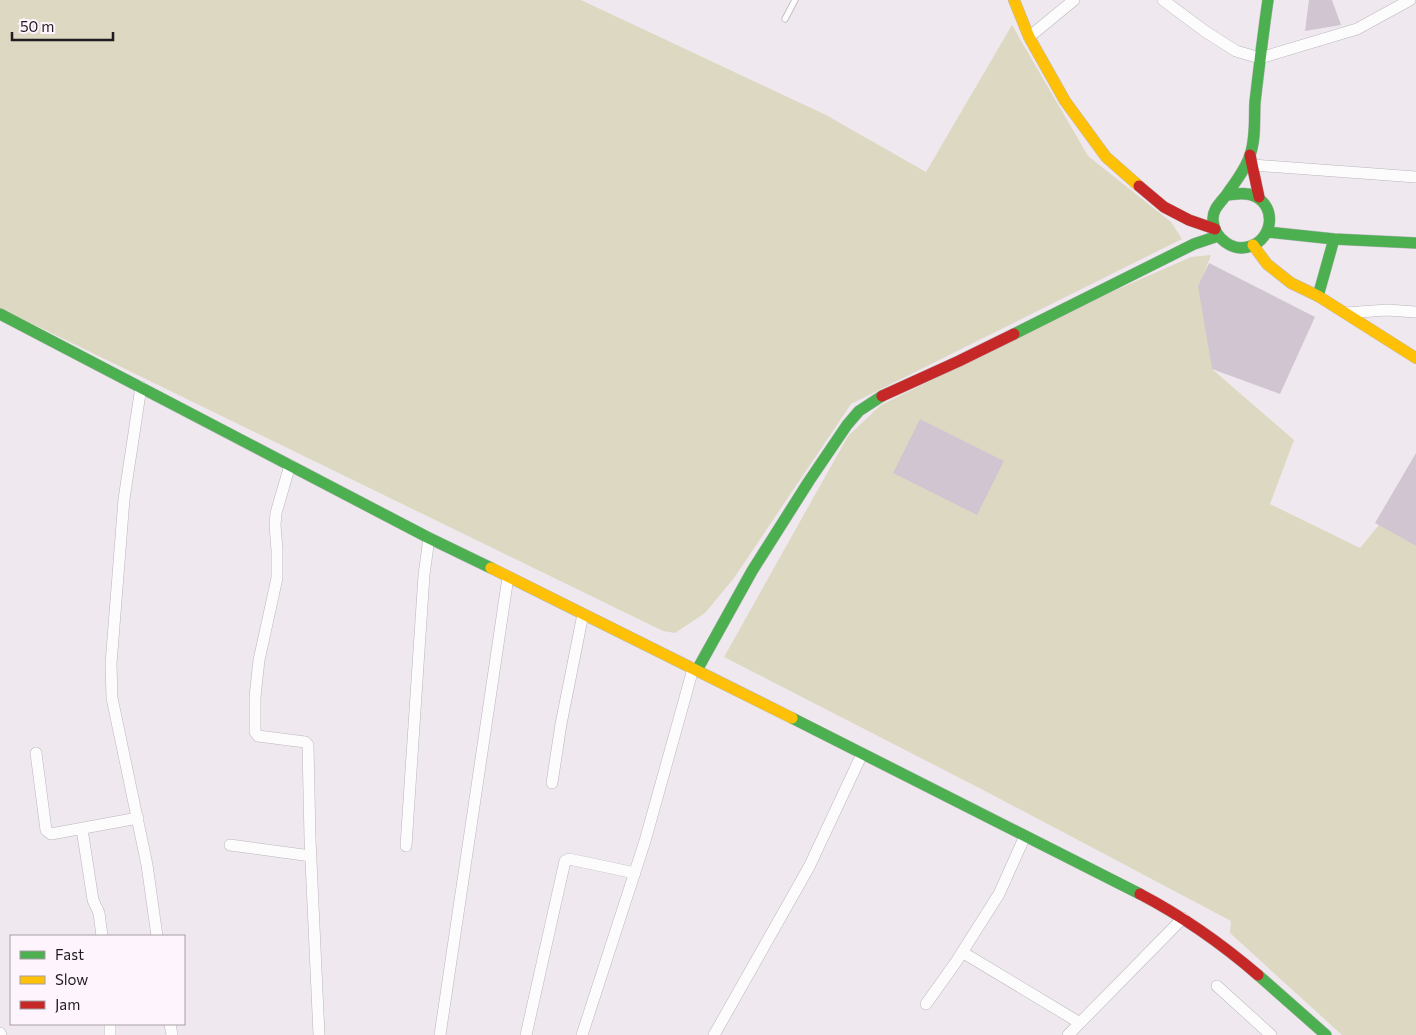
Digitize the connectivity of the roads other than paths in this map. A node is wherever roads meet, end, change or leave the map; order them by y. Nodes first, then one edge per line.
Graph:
1 (795, 0) edge
2 (1014, 0) edge
3 (1074, 0) edge
4 (1163, 0) edge
5 (1268, 0) edge
6 (1410, 0) edge
7 (785, 19) dead end
8 (1029, 37) junction
9 (1260, 58) junction
10 (1252, 160) junction
11 (1416, 177) edge
12 (1228, 195) junction
13 (1259, 197) junction
14 (1216, 232) junction
15 (1267, 232) junction
16 (1334, 239) junction
17 (1416, 243) edge
18 (1253, 246) junction
19 (1318, 296) junction
20 (1416, 312) edge
21 (1346, 313) junction
22 (0, 314) edge
23 (1416, 358) edge
24 (141, 387) junction
25 (290, 465) junction
26 (429, 538) junction
27 (508, 577) junction
28 (583, 614) junction
29 (695, 670) junction
30 (36, 753) dead end
31 (862, 754) junction
32 (552, 783) dead end
33 (138, 818) junction
34 (82, 829) junction
35 (1025, 836) junction
36 (230, 845) dead end
37 (406, 846) dead end
38 (311, 856) junction
39 (635, 873) junction
40 (1182, 918) junction
41 (102, 935) edge
42 (157, 935) edge
43 (962, 952) junction
44 (1217, 986) dead end
45 (926, 1004) dead end
46 (1080, 1023) junction
47 (319, 1035) edge
48 (440, 1035) edge
49 (526, 1035) edge
50 (582, 1035) edge
51 (714, 1035) edge
52 (1068, 1035) edge
53 (1270, 1035) edge
54 (1326, 1035) edge

1 - 7 lane
2 - 8 street
3 - 8 street
4 - 9 street
5 - 9 street
6 - 9 street
8 - 14 street
9 - 10 street
10 - 11 street
10 - 12 street
10 - 13 street
12 - 13 street
12 - 14 street
13 - 15 street
14 - 18 street
14 - 29 street
15 - 16 street
15 - 18 street
16 - 17 street
16 - 19 street
18 - 19 street
19 - 21 street
20 - 21 street
21 - 23 street
22 - 24 street
24 - 25 street
24 - 33 street
25 - 26 street
25 - 38 street
26 - 27 street
26 - 37 street
27 - 28 street
27 - 48 street
28 - 29 street
28 - 32 street
29 - 31 street
29 - 39 street
30 - 34 street
31 - 35 street
31 - 51 street
33 - 34 street
33 - 42 street
34 - 41 street
35 - 40 street
35 - 43 street
36 - 38 street
38 - 47 street
39 - 49 street
39 - 50 street
40 - 46 street
40 - 54 street
43 - 45 street
43 - 46 street
44 - 53 street
46 - 52 street

